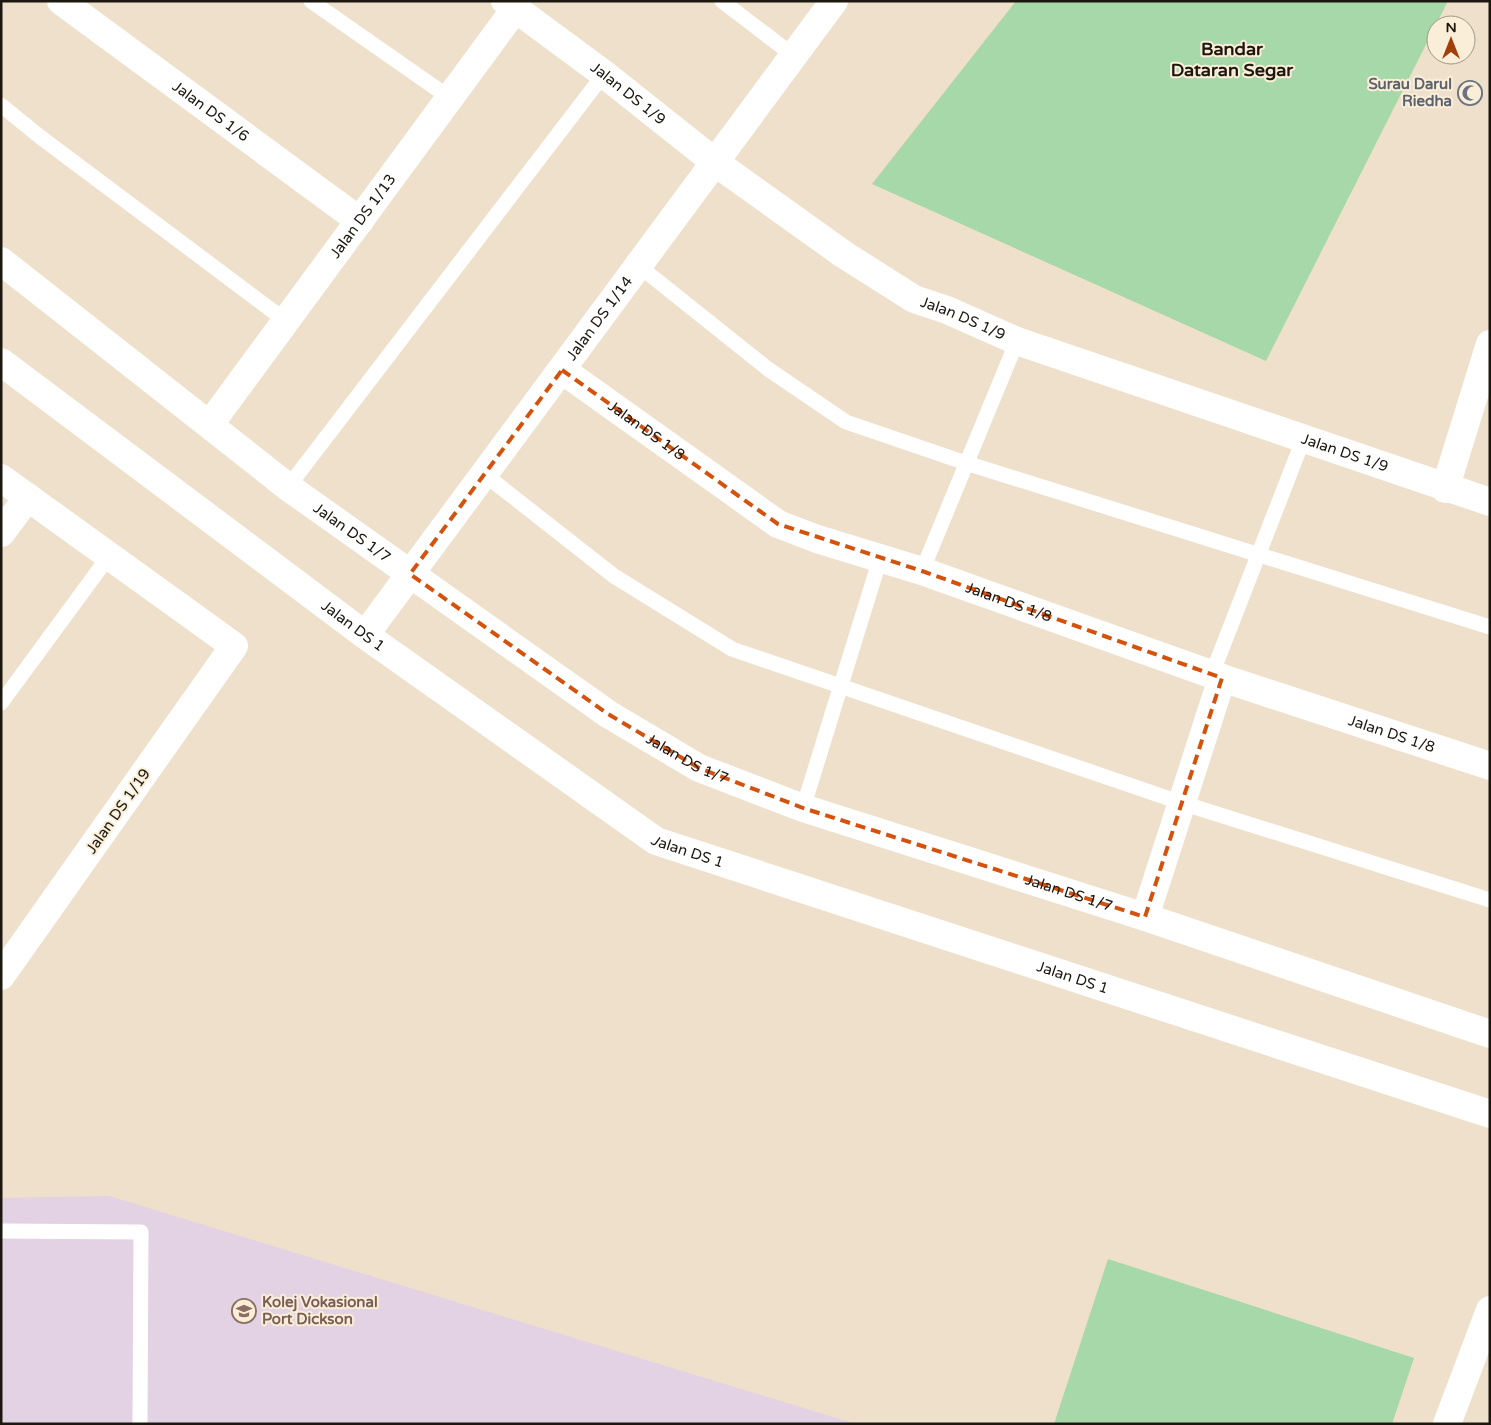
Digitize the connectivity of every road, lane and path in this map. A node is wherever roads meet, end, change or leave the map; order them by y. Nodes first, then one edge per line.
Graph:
1 (61, 1) edge
2 (311, 1) edge
3 (722, 1) edge
4 (834, 1) edge
5 (510, 5) edge
6 (794, 56) junction
7 (604, 74) junction
8 (450, 98) junction
9 (1, 105) edge
10 (716, 163) junction
11 (360, 221) junction
12 (1, 261) edge
13 (639, 266) junction
14 (286, 321) junction
15 (1017, 341) junction
16 (1488, 358) edge
17 (1, 362) edge
18 (562, 370) junction
19 (210, 424) junction
20 (1303, 440) junction
21 (966, 463) junction
22 (484, 474) junction
23 (1, 478) edge
24 (288, 487) junction
25 (1445, 489) junction
26 (28, 497) junction
27 (1490, 502) edge
28 (1, 533) edge
29 (1258, 555) junction
30 (109, 556) junction
31 (880, 559) junction
32 (922, 570) junction
33 (410, 574) junction
34 (1490, 627) edge
35 (365, 635) junction
36 (1217, 676) junction
37 (841, 686) junction
38 (1, 703) edge
39 (1490, 766) edge
40 (1182, 803) junction
41 (803, 808) junction
42 (1490, 900) edge
43 (1145, 918) junction
44 (1, 976) edge
45 (1490, 1034) edge
46 (1490, 1114) edge
47 (1, 1232) edge
48 (1490, 1310) edge
49 (140, 1424) edge
50 (1447, 1424) edge

1 - 11 street, Jalan DS 1/6
2 - 8 lane
3 - 6 lane
4 - 6 street, Jalan DS 1/14
5 - 7 street, Jalan DS 1/9
5 - 8 street, Jalan DS 1/13
6 - 10 street, Jalan DS 1/14
7 - 10 street, Jalan DS 1/9
7 - 24 lane
8 - 11 street, Jalan DS 1/13
9 - 14 lane
10 - 13 street, Jalan DS 1/14
10 - 15 street, Jalan DS 1/9
11 - 14 street, Jalan DS 1/13
12 - 19 street, Jalan DS 1/7
13 - 18 street, Jalan DS 1/14
13 - 21 lane
14 - 19 street, Jalan DS 1/13
15 - 20 street, Jalan DS 1/9
15 - 21 lane
16 - 25 street
17 - 35 street, Jalan DS 1
18 - 22 street, Jalan DS 1/14
18 - 31 street, Jalan DS 1/8
19 - 24 street, Jalan DS 1/7
20 - 25 street, Jalan DS 1/9
20 - 29 lane
21 - 29 lane
21 - 32 lane
22 - 33 street, Jalan DS 1/14
22 - 37 lane
23 - 26 street
24 - 33 street, Jalan DS 1/7
25 - 27 street, Jalan DS 1/9
26 - 28 street
26 - 30 street
29 - 34 lane
29 - 36 lane
30 - 38 lane
30 - 44 street, Jalan DS 1/19
31 - 32 street, Jalan DS 1/8
31 - 37 lane
32 - 36 street, Jalan DS 1/8
33 - 35 street, Jalan DS 1/14
33 - 41 street, Jalan DS 1/7
35 - 46 street, Jalan DS 1
36 - 39 street, Jalan DS 1/8
36 - 40 street
37 - 40 lane
37 - 41 lane
40 - 42 lane
40 - 43 street
41 - 43 street, Jalan DS 1/7
43 - 45 street, Jalan DS 1/7
47 - 49 lane
48 - 50 street

